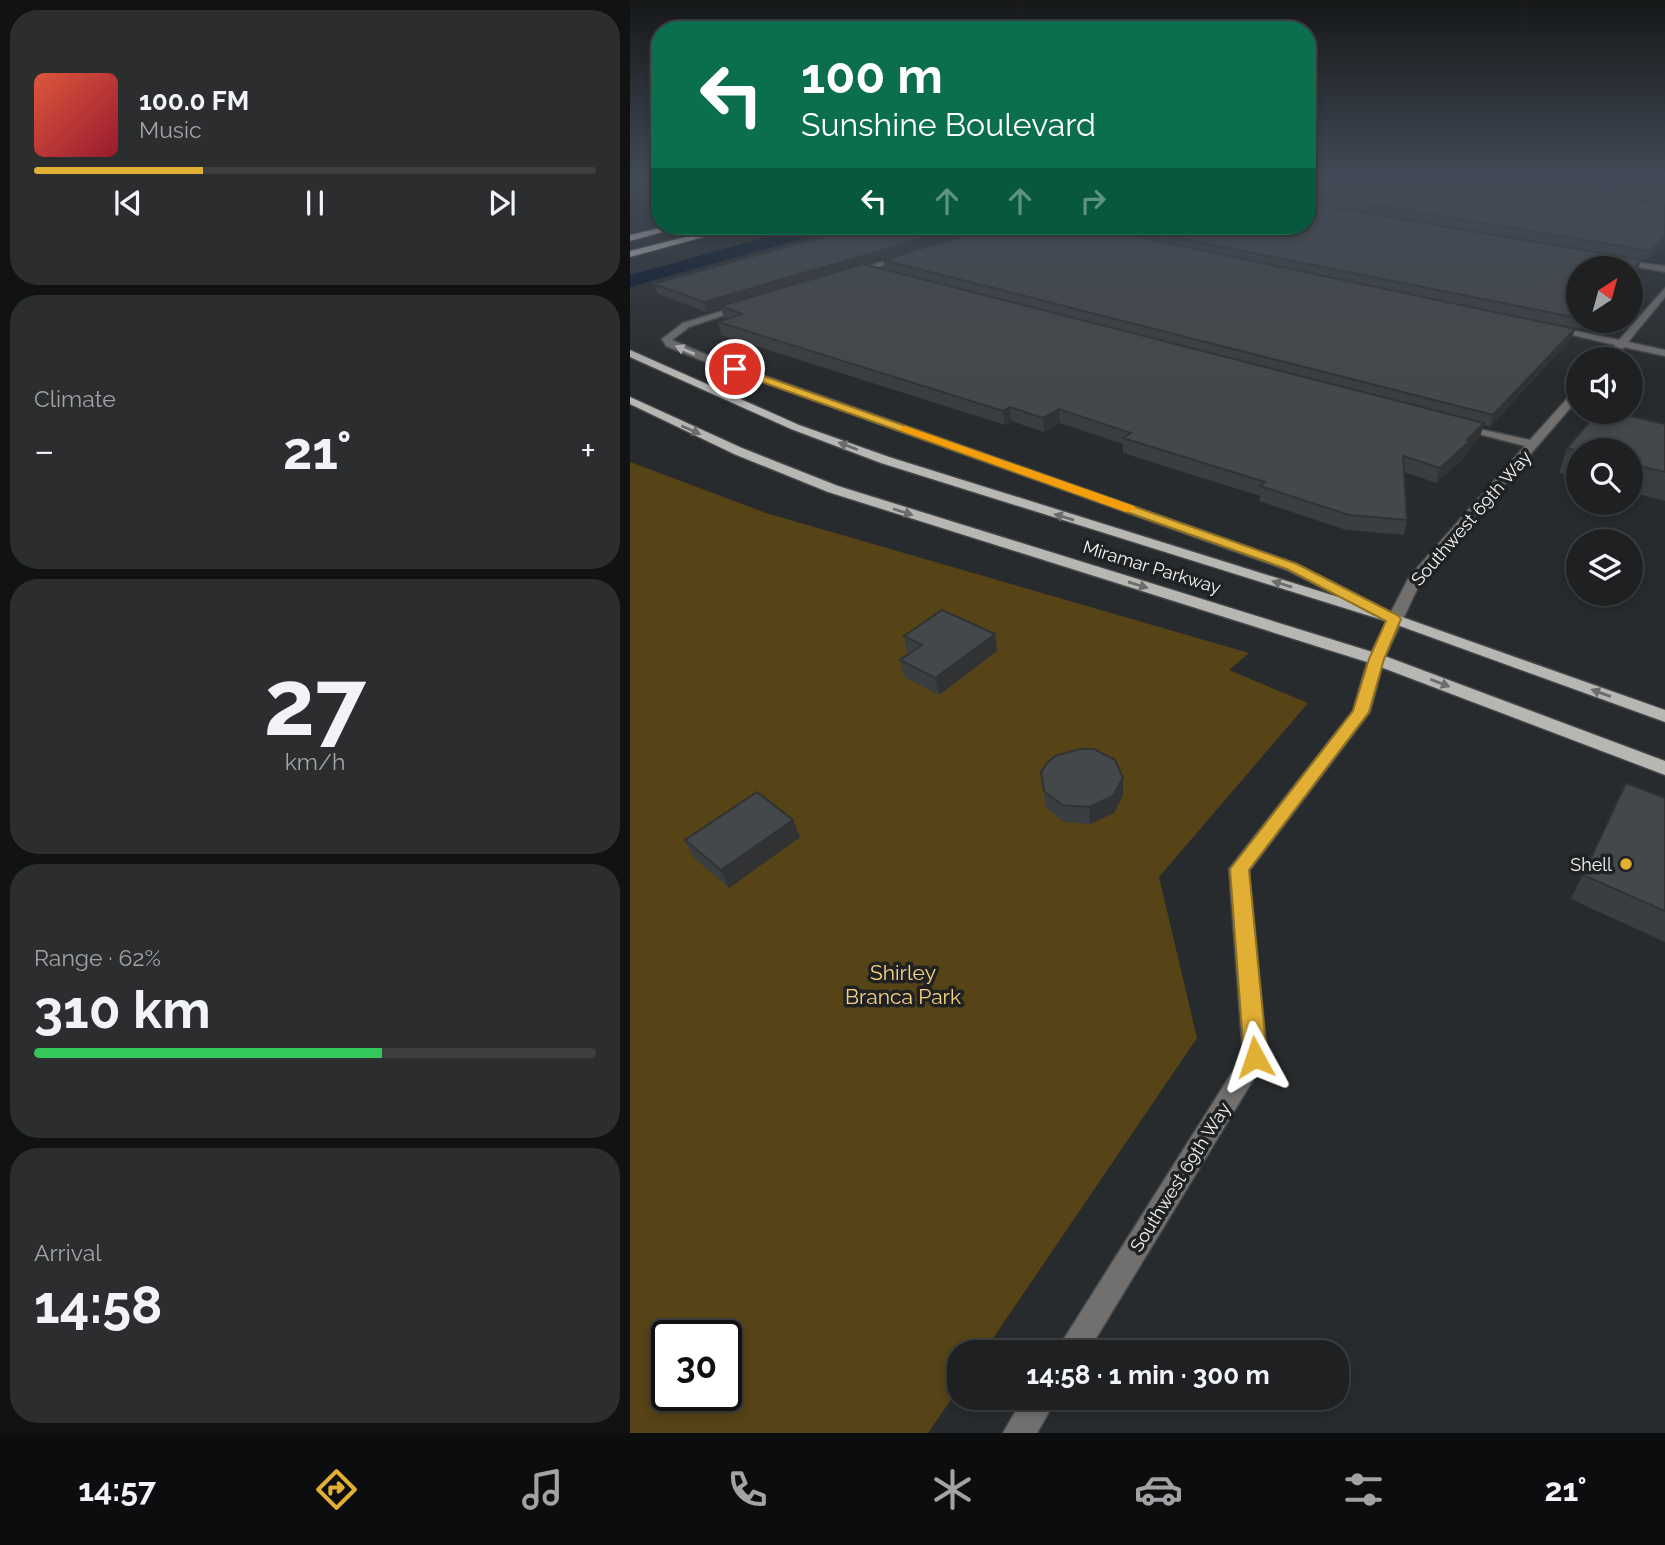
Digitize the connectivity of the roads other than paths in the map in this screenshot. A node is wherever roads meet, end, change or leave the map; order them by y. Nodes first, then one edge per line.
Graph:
1 (665, 245) edge
2 (630, 254) edge
3 (912, 255) edge
4 (1643, 265) edge
5 (1665, 269) edge
6 (862, 270) junction
7 (889, 277) edge
8 (837, 278) edge
9 (1665, 291) edge
10 (761, 301) edge
11 (1540, 327) edge
12 (1622, 344) junction
13 (1619, 347) edge
14 (630, 353) edge
15 (1665, 353) edge
16 (630, 400) edge
17 (1566, 407) edge
18 (1454, 424) edge
19 (1534, 445) junction
20 (1394, 619) junction
21 (1376, 659) junction
22 (1665, 716) edge
23 (1665, 768) edge
24 (1078, 1340) edge
25 (1033, 1410) edge
26 (1019, 1433) edge

1 - 2 highway
3 - 6 street
4 - 5 street
6 - 7 street
6 - 8 street
9 - 12 street
20 -> 10 street
11 - 12 street
12 - 13 street
12 - 15 street
20 -> 14 main road, Miramar Parkway
16 -> 21 main road, Miramar Parkway
17 - 19 street, Southwest 69th Way
18 - 19 street
19 - 20 street, Southwest 69th Way
20 - 21 street, Southwest 69th Way
22 -> 20 main road, Miramar Parkway
21 -> 23 main road, Miramar Parkway
21 - 24 street, Southwest 69th Way
25 - 26 street

